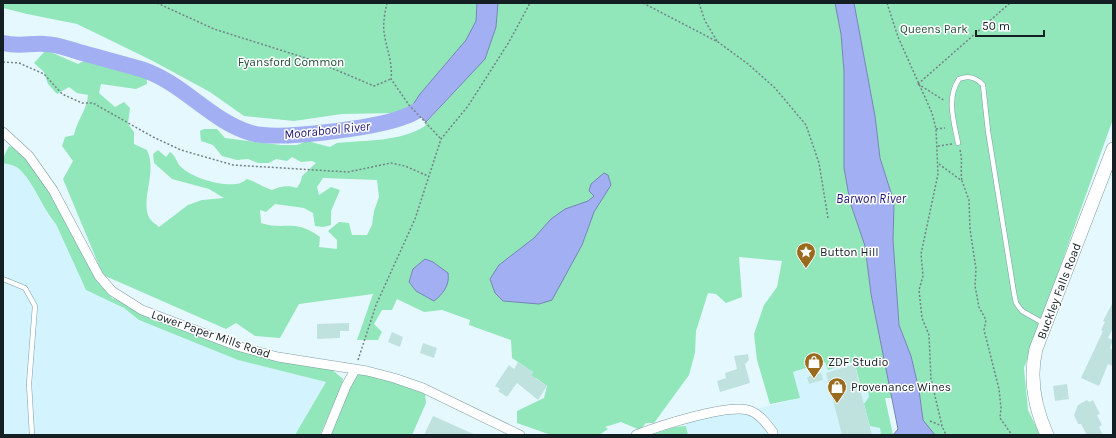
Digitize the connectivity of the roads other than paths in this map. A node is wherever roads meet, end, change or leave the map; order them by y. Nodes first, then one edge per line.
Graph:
1 (3, 132) edge
2 (958, 143) road end
3 (1113, 149) edge
4 (3, 279) edge
5 (1046, 324) junction
6 (355, 370) junction
7 (32, 435) edge
8 (326, 435) edge
9 (520, 435) edge
10 (636, 435) edge
11 (773, 435) edge
12 (1047, 435) edge

1 - 6 street, Lower Paper Mills Road
2 - 5 lane
3 - 5 street, Buckley Falls Road
4 - 7 lane
5 - 12 street, Buckley Falls Road
6 - 8 street
6 - 9 street, Lower Paper Mills Road
10 - 11 street

